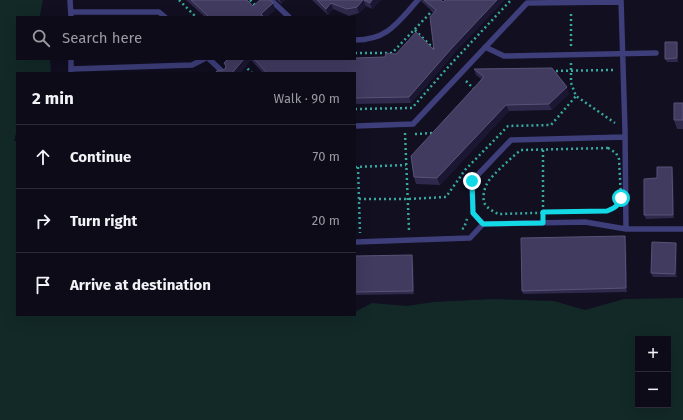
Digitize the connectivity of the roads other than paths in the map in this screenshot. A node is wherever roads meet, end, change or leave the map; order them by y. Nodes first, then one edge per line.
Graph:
1 (70, 0) edge
2 (271, 0) edge
3 (418, 0) edge
4 (621, 1) edge
5 (71, 14) edge
6 (164, 16) edge
7 (288, 16) edge
8 (356, 40) edge
9 (485, 47) junction
10 (656, 53) dead end
11 (623, 54) junction
12 (71, 60) edge
13 (202, 60) edge
14 (210, 60) edge
15 (71, 71) edge
16 (223, 72) edge
17 (356, 126) edge
18 (625, 137) junction
19 (483, 224) junction
20 (626, 229) junction
21 (683, 229) edge
22 (356, 242) edge

1 - 5 lane
2 - 7 lane
3 - 8 lane
4 - 9 lane
4 - 11 lane
5 - 6 lane
9 - 11 lane
9 - 17 lane
10 - 11 lane
11 - 18 lane
12 - 15 lane
13 - 15 lane
14 - 16 lane
18 - 19 lane
18 - 20 lane
19 - 20 lane
19 - 22 lane
20 - 21 lane

